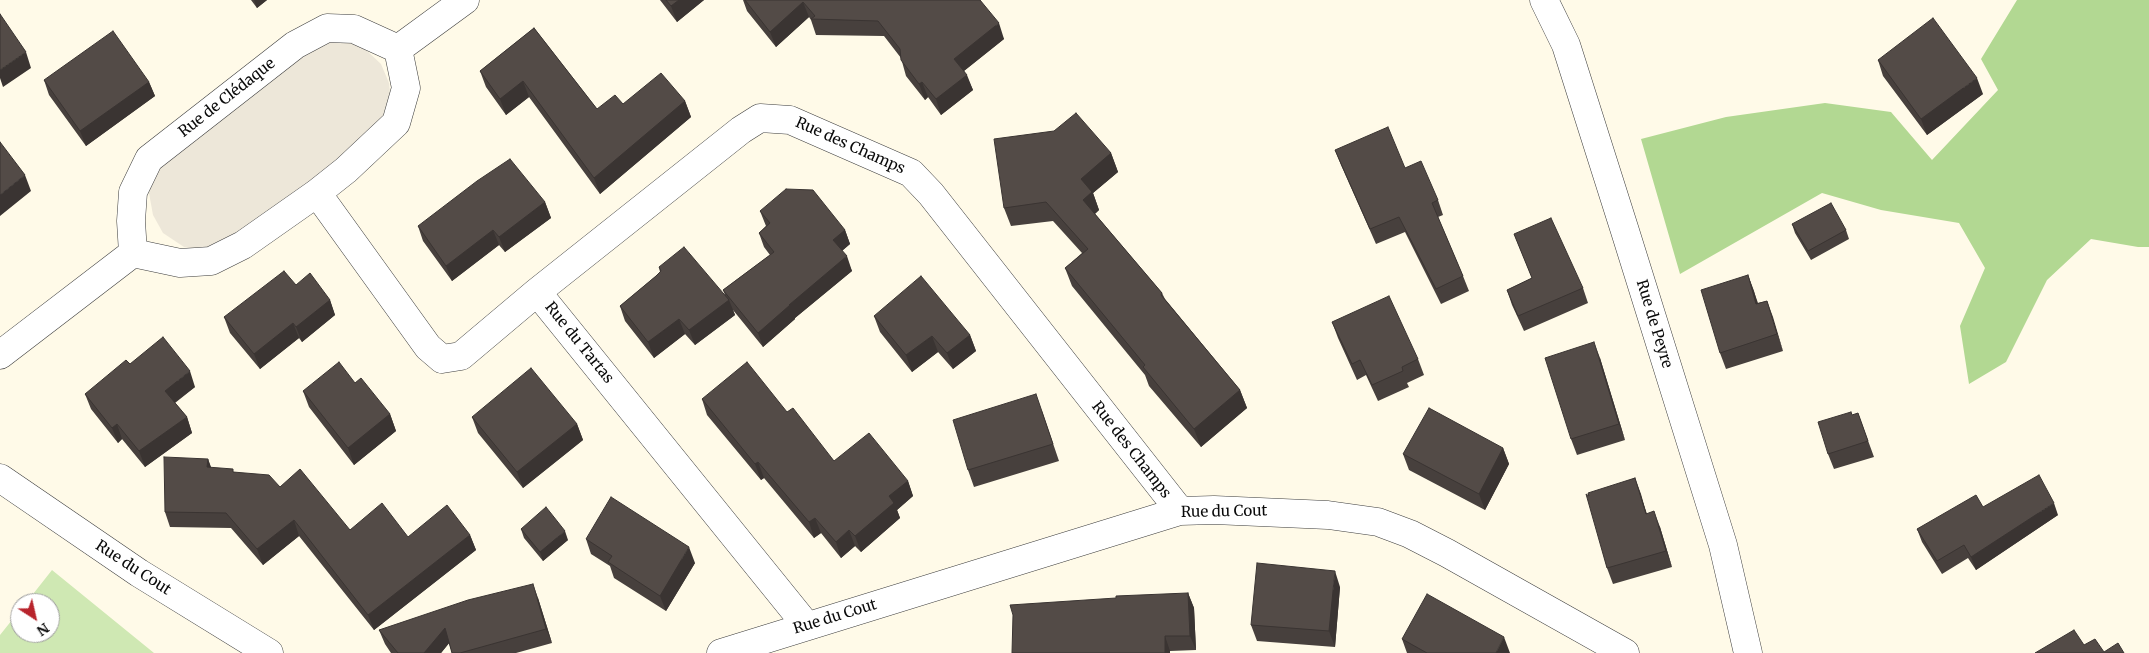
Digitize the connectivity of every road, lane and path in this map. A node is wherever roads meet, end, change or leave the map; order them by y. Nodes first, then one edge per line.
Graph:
1 (465, 0) edge
2 (1544, 0) edge
3 (398, 49) junction
4 (317, 193) junction
5 (133, 254) junction
6 (538, 292) junction
7 (0, 355) edge
8 (0, 478) edge
9 (1180, 511) junction
10 (806, 626) junction
11 (269, 653) edge
12 (721, 653) edge
13 (1626, 653) edge
14 (1748, 653) edge

1 - 3 street
2 - 14 street, Rue de Peyre
3 - 4 street
3 - 5 street, Rue de Clédaque
4 - 5 street
4 - 6 street, Rue du Tartas
5 - 7 street
6 - 9 street, Rue des Champs
6 - 10 street, Rue du Tartas
8 - 11 street, Rue du Cout
9 - 10 street, Rue du Cout
9 - 13 street, Rue du Cout
10 - 12 street, Rue du Cout

